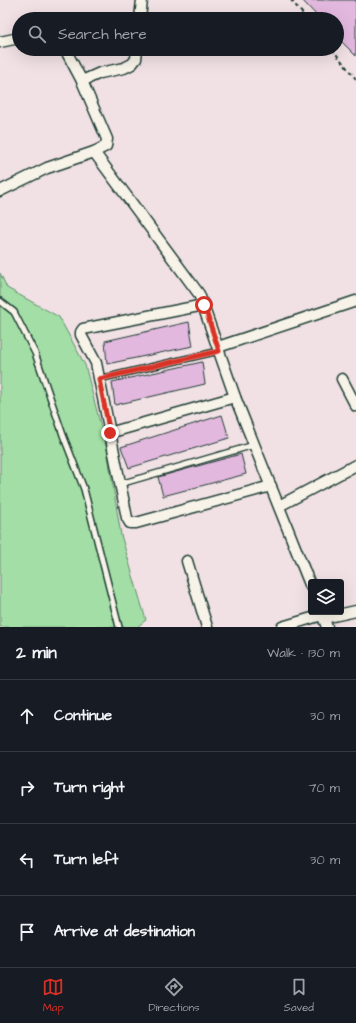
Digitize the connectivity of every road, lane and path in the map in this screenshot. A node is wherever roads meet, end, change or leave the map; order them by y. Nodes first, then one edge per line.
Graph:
1 (142, 0) edge
2 (291, 0) edge
3 (141, 12) edge
4 (301, 12) edge
5 (12, 39) edge
6 (0, 42) edge
7 (69, 56) edge
8 (136, 56) edge
9 (338, 56) edge
10 (356, 79) edge
11 (82, 81) junction
12 (94, 152) junction
13 (0, 190) edge
14 (0, 301) edge
15 (356, 301) edge
16 (204, 305) junction
17 (219, 349) junction
18 (99, 379) junction
19 (342, 379) dead end
20 (235, 397) junction
21 (356, 406) edge
22 (110, 433) junction
23 (254, 445) junction
24 (356, 464) edge
25 (120, 484) junction
26 (271, 486) junction
27 (279, 506) junction
28 (187, 561) dead end
29 (308, 579) edge
30 (356, 610) edge
31 (324, 618) edge
32 (118, 627) edge
33 (207, 627) edge
34 (282, 627) edge

1 - 3 street
2 - 4 path
5 - 6 street
7 - 11 street
8 - 11 street
9 - 10 path
11 - 12 street
12 - 13 street
12 - 16 street
14 - 32 lane
15 - 17 street
16 - 17 street
16 - 18 street
17 - 18 lane
17 - 20 street
18 - 22 street
19 - 21 street
20 - 22 street
20 - 23 street
22 - 25 street
23 - 25 lane
23 - 26 street
24 - 27 street
25 - 26 street
26 - 27 street
27 - 29 street
28 - 33 street
30 - 31 street
31 - 34 street

